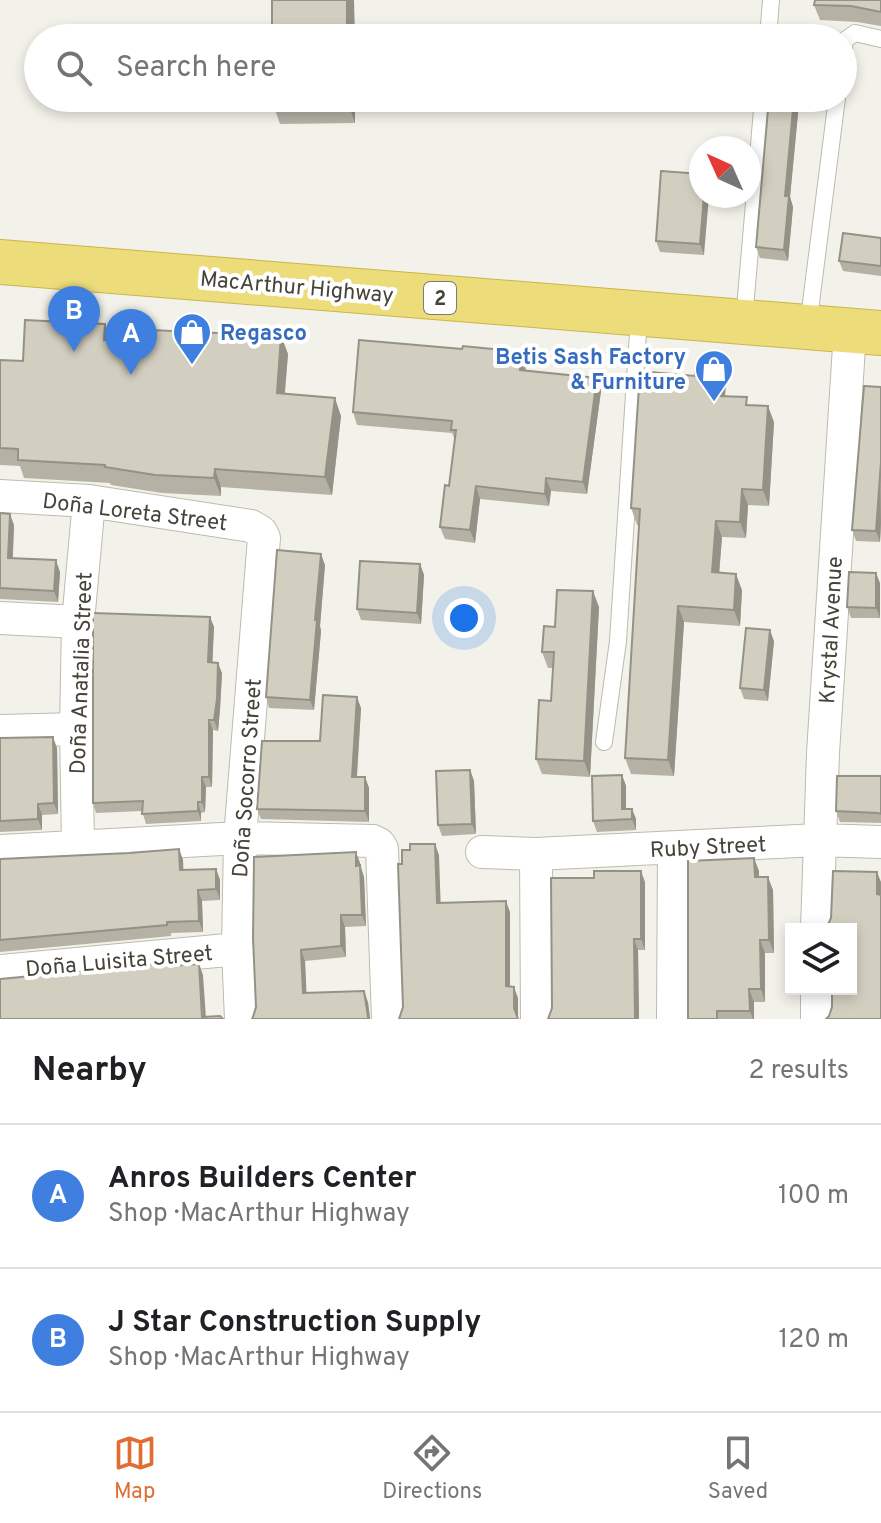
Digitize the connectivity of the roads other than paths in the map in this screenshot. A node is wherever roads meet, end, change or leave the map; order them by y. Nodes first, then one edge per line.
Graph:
1 (771, 0) edge
2 (769, 24) edge
3 (857, 33) edge
4 (881, 39) edge
5 (762, 112) edge
6 (838, 112) edge
7 (0, 262) edge
8 (639, 314) junction
9 (744, 322) junction
10 (846, 331) edge
11 (0, 496) edge
12 (89, 501) junction
13 (264, 538) joint
14 (0, 618) edge
15 (78, 622) junction
16 (76, 729) junction
17 (0, 731) edge
18 (604, 742) dead end
19 (240, 838) junction
20 (818, 840) junction
21 (881, 842) edge
22 (78, 845) junction
23 (674, 849) junction
24 (0, 851) edge
25 (482, 852) dead end
26 (536, 854) junction
27 (817, 923) edge
28 (238, 949) junction
29 (0, 971) edge
30 (817, 995) edge
31 (241, 1019) edge
32 (388, 1019) edge
33 (537, 1019) edge
34 (673, 1019) edge
35 (817, 1019) edge

1 - 2 lane
3 - 4 lane
5 - 9 lane
6 - 10 lane
7 - 8 highway, MacArthur Highway / 2
8 - 9 highway, MacArthur Highway / 2
8 - 18 lane
9 - 10 highway, MacArthur Highway / 2
10 - 20 street, Krystal Avenue
11 - 12 street, Doña Loreta Street
12 - 13 street, Doña Loreta Street
12 - 15 street, Doña Anatalia Street
13 - 19 street, Doña Socorro Street
14 - 15 street
15 - 16 street, Doña Anatalia Street
16 - 17 street
16 - 22 street, Doña Anatalia Street
19 - 22 street
19 - 28 street, Doña Socorro Street
19 - 32 street
20 - 21 street, Ruby Street
20 - 23 street, Ruby Street
20 - 27 street, Krystal Avenue
22 - 24 street
23 - 26 street, Ruby Street
23 - 34 street
25 - 26 street, Ruby Street
26 - 33 street
28 - 29 street, Doña Luisita Street
28 - 31 street, Doña Socorro Street
30 - 35 street

